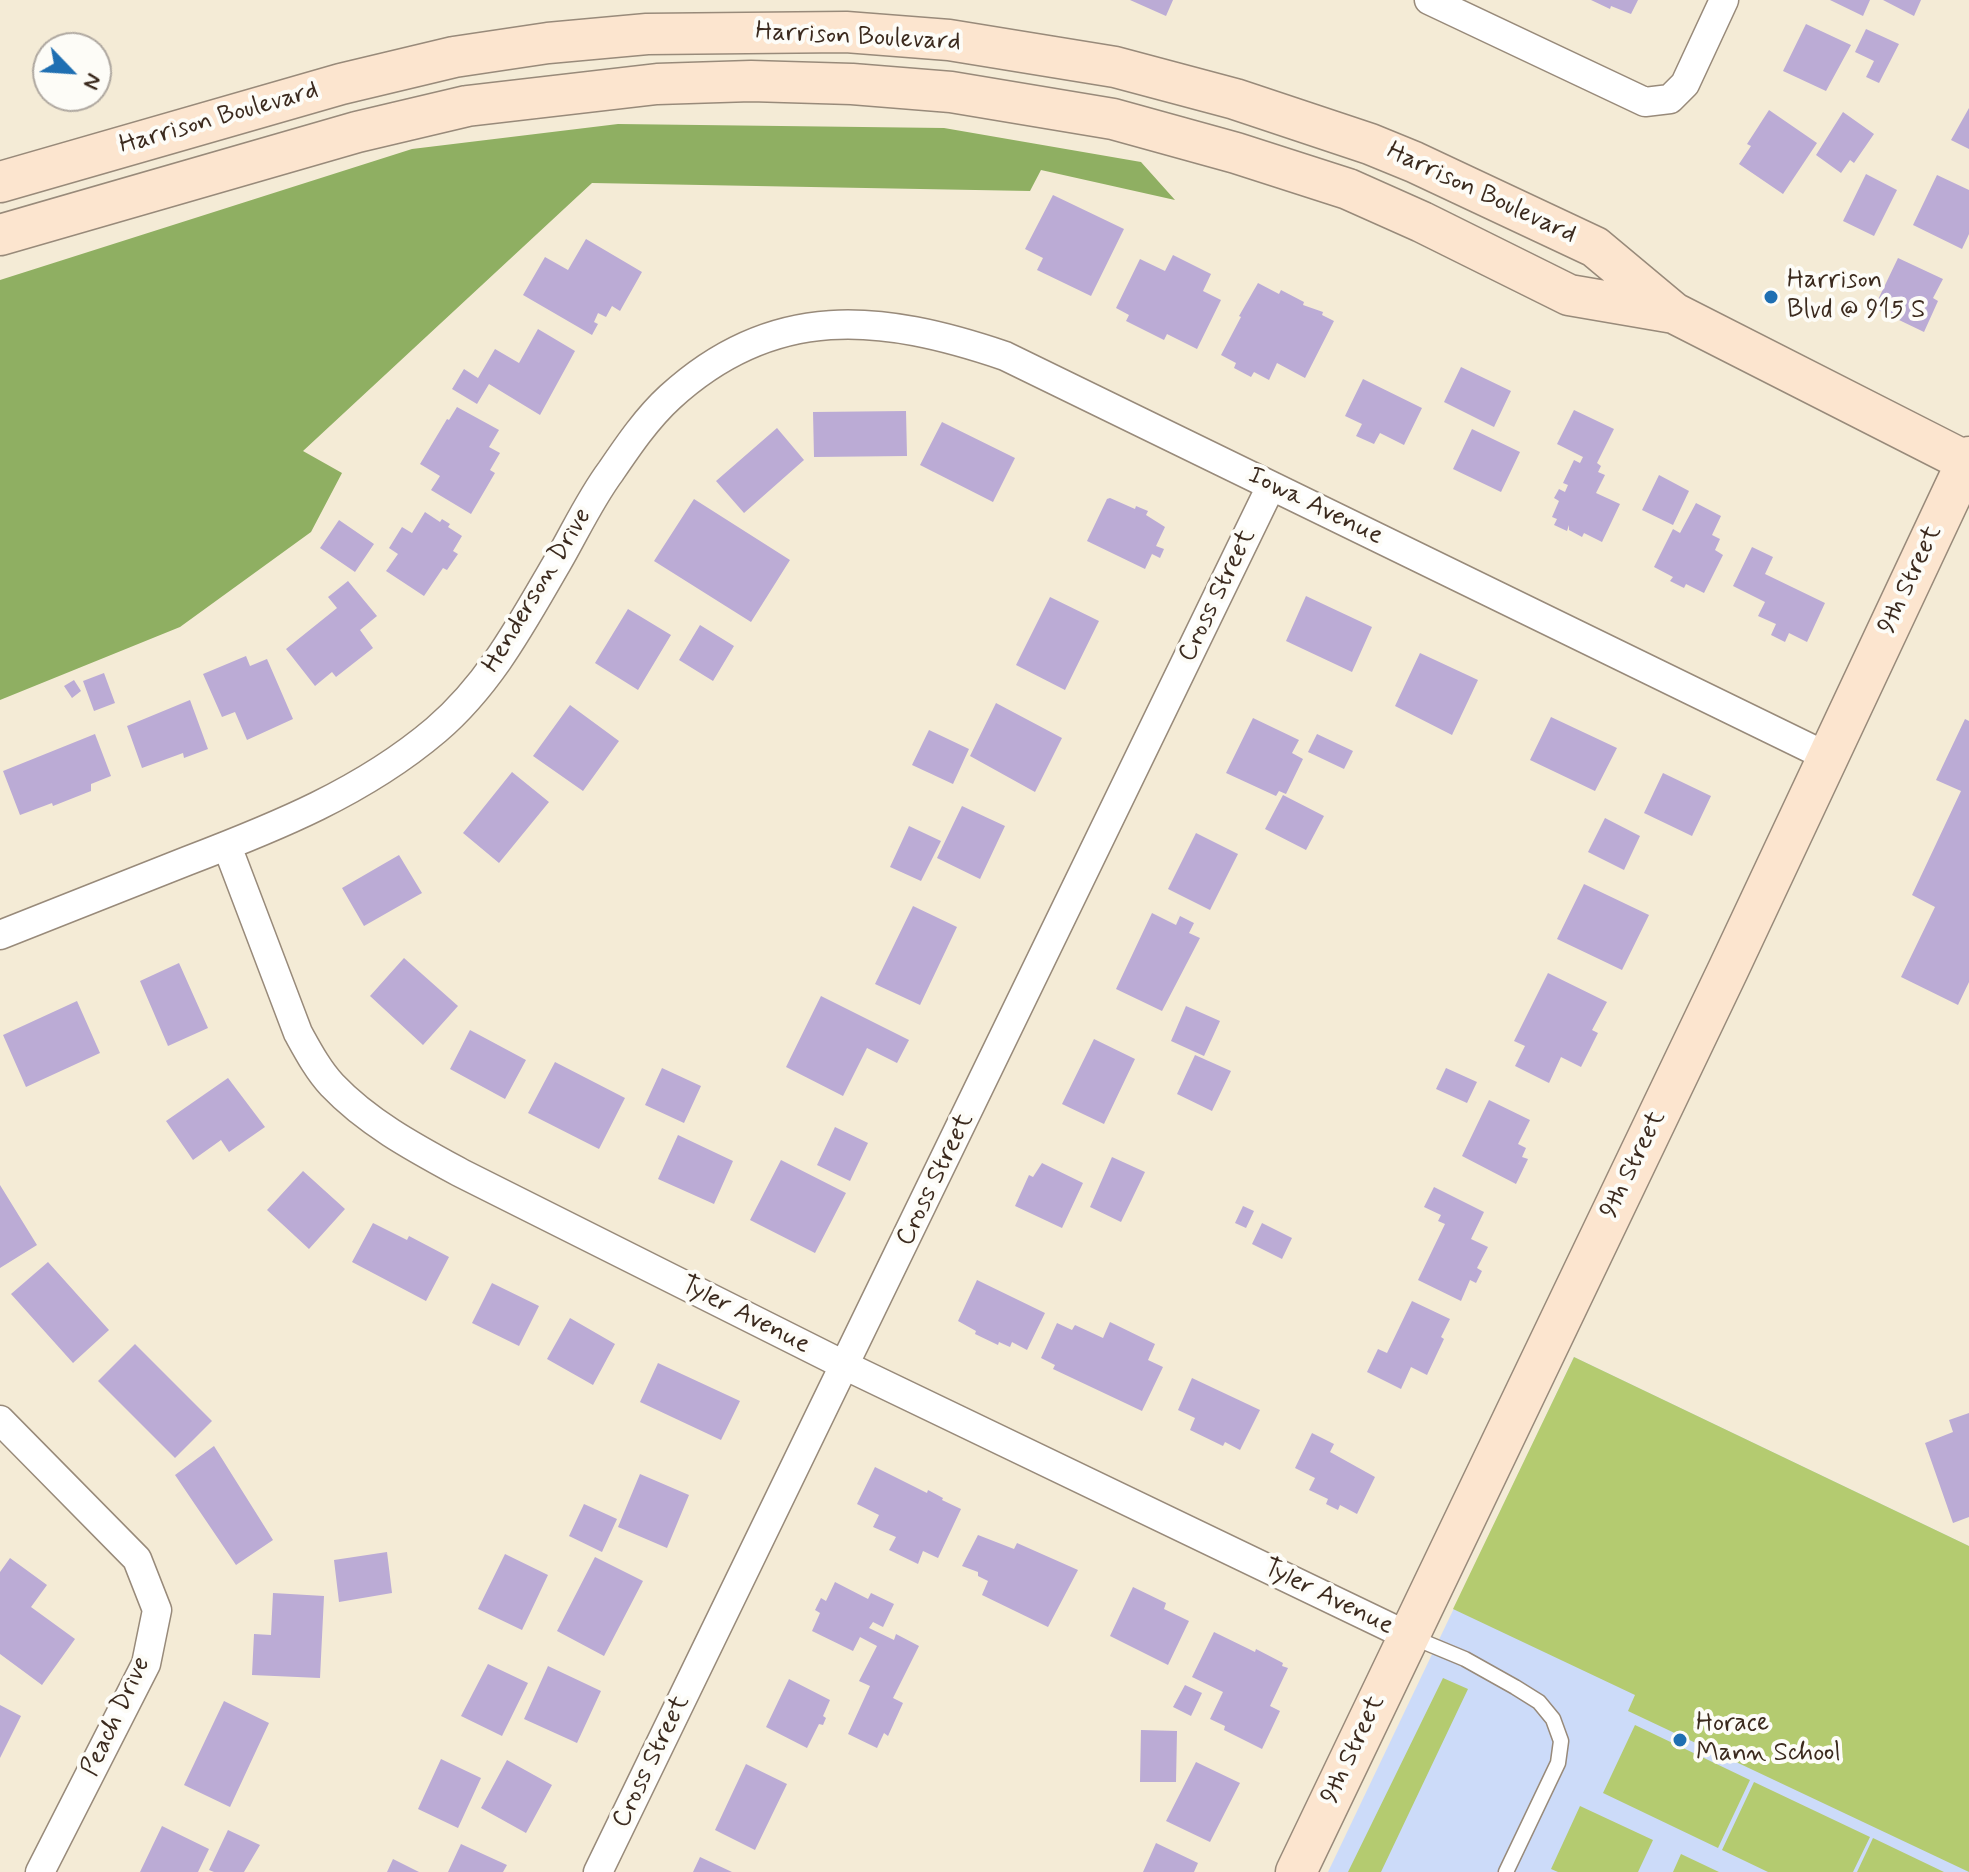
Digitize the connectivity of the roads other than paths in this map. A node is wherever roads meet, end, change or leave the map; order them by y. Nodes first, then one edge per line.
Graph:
1 (1429, 0) edge
2 (1724, 0) edge
3 (0, 182) edge
4 (0, 235) edge
5 (1674, 313) junction
6 (785, 330) joint
7 (1968, 461) edge
8 (1271, 486) junction
9 (1828, 757) junction
10 (227, 846) junction
11 (0, 935) edge
12 (846, 1366) junction
13 (0, 1420) edge
14 (1408, 1636) junction
15 (40, 1872) edge
16 (598, 1872) edge
17 (1296, 1872) edge
18 (1506, 1872) edge

1 - 2 street
3 - 5 main road, Harrison Boulevard
4 - 5 main road, Harrison Boulevard
5 - 7 main road, Harrison Boulevard
6 - 8 street, Iowa Avenue
6 - 10 street, Henderson Drive
7 - 9 main road, 9th Street
8 - 9 street, Iowa Avenue
8 - 12 street, Cross Street
9 - 14 main road, 9th Street
10 - 11 street, Henderson Drive
10 - 12 street, Tyler Avenue
12 - 14 street, Tyler Avenue
12 - 16 street, Cross Street
13 - 15 street, Peach Drive
14 - 17 main road, 9th Street
14 - 18 lane

